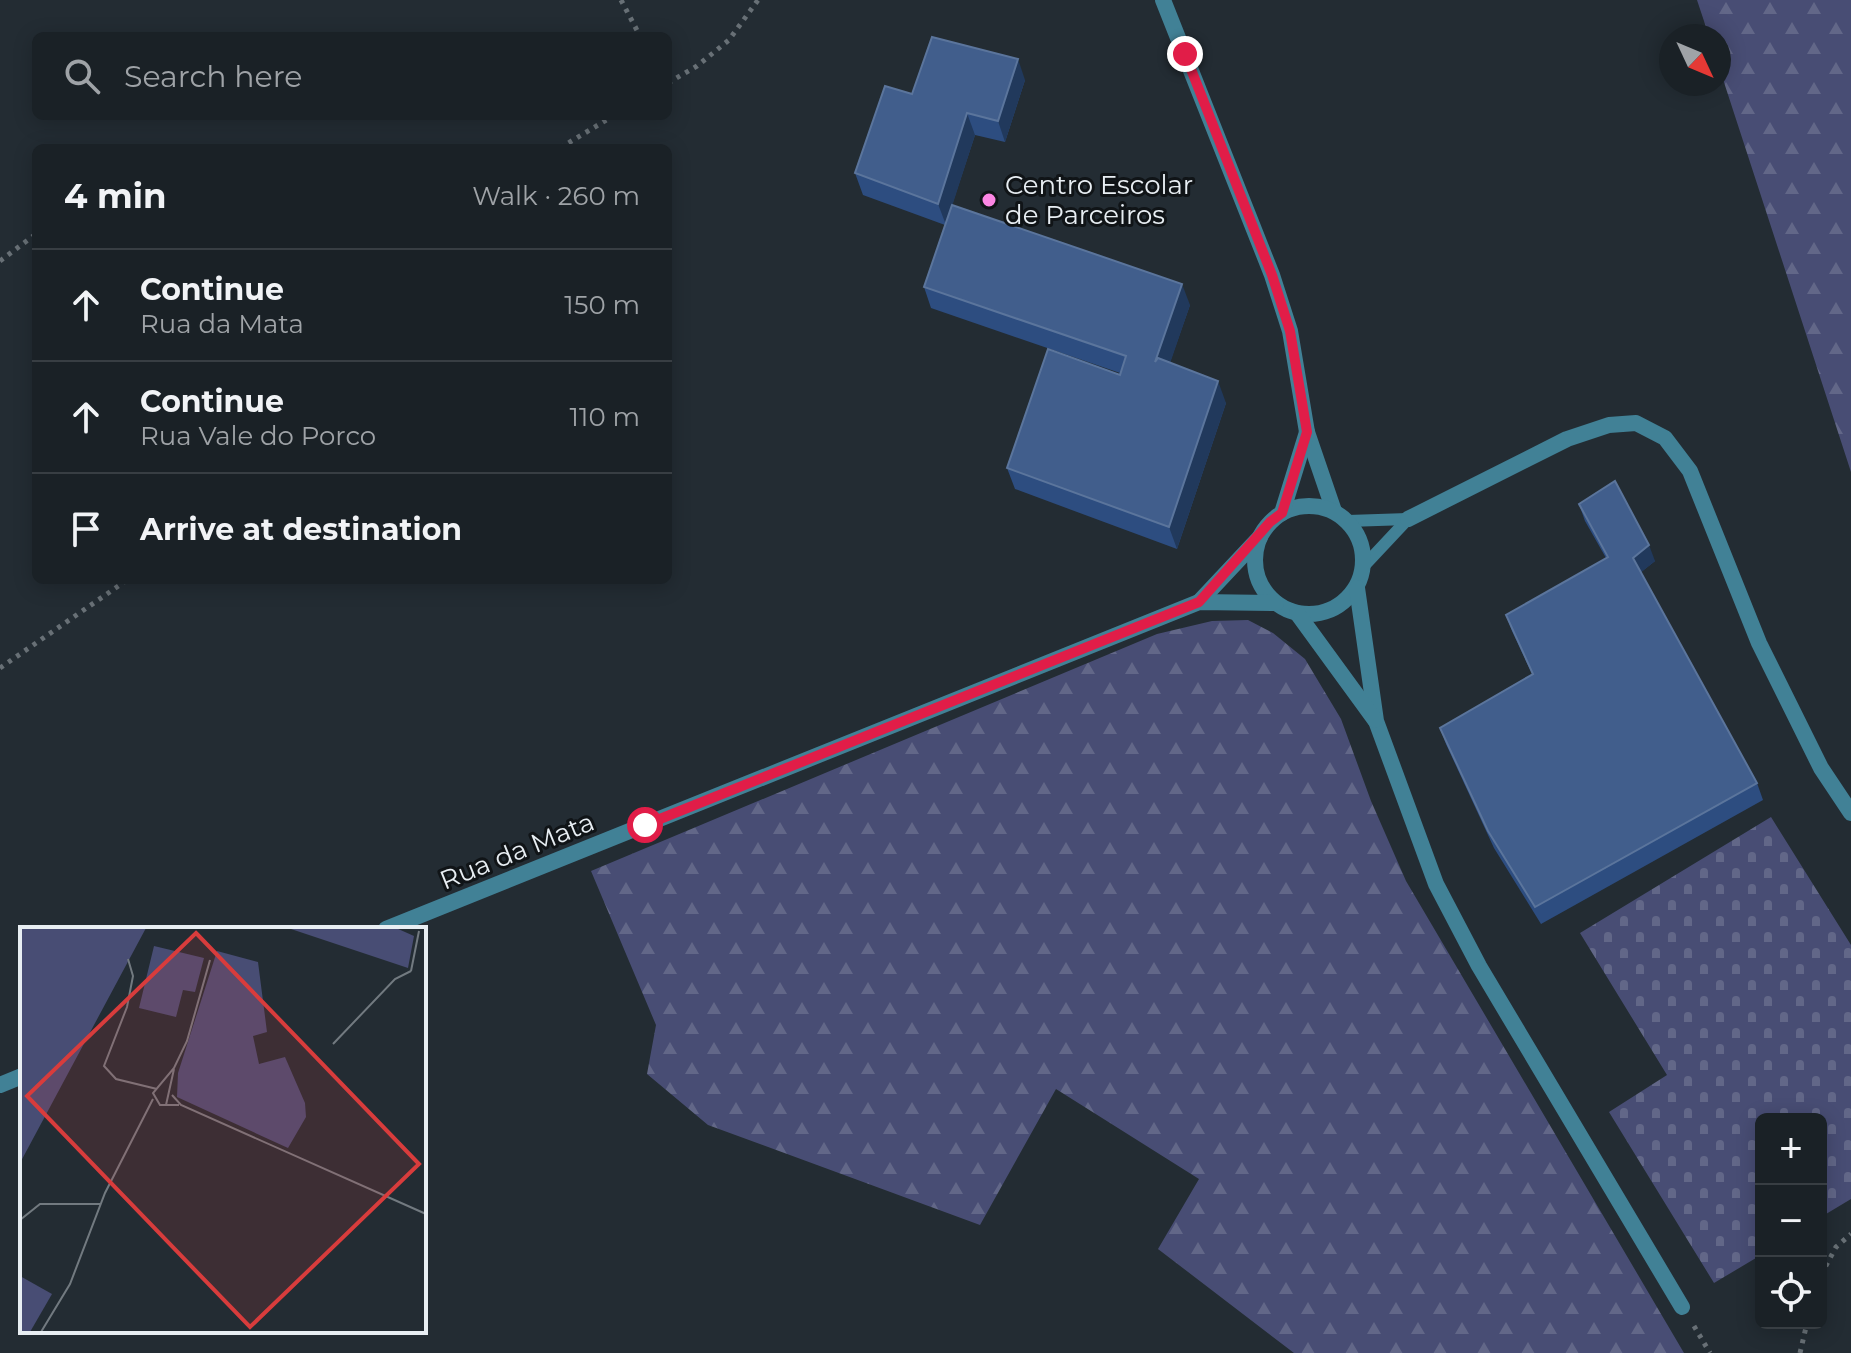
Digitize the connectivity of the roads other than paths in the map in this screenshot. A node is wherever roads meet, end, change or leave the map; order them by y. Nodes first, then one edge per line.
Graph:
1 (1163, 0) edge
2 (1307, 432) junction
3 (1282, 513) junction
4 (1341, 516) junction
5 (1408, 519) junction
6 (1261, 535) junction
7 (1363, 567) junction
8 (1357, 588) junction
9 (1199, 602) junction
10 (1276, 603) junction
11 (1297, 613) junction
12 (1376, 721) junction
13 (1851, 813) edge
14 (391, 927) edge
15 (20, 1077) edge
16 (0, 1085) edge
17 (1682, 1307) road end

1 - 2 street
2 - 3 street
2 - 4 street
3 - 4 street
3 - 6 street
4 - 5 lane
4 - 7 street
5 - 7 lane
5 - 13 street
6 - 9 street, Rua da Mata
6 - 10 street
7 - 8 street
8 - 11 street
8 - 12 street
9 - 10 street, Rua da Mata
9 - 14 street, Rua da Mata
10 - 11 street
11 - 12 street
12 - 17 street
15 - 16 street

